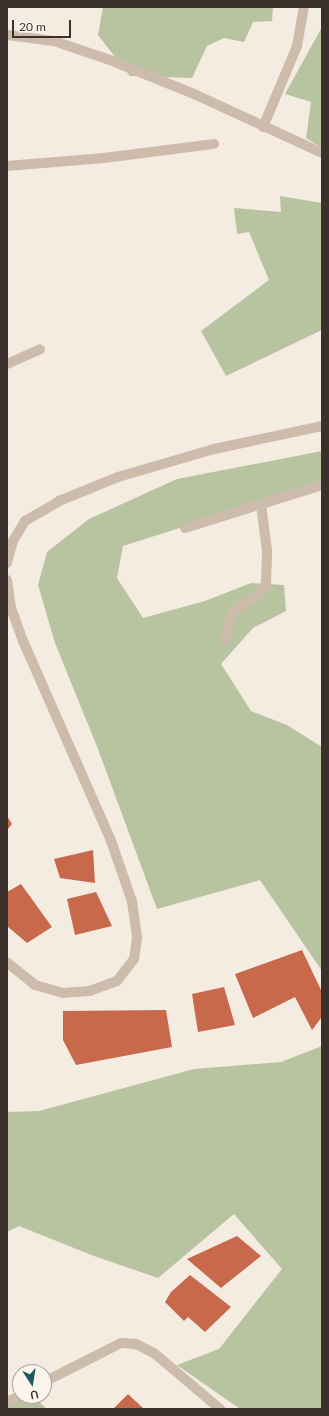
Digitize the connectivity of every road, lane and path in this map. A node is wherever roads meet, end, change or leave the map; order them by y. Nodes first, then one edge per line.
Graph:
1 (304, 7) edge
2 (7, 35) edge
3 (263, 127) junction
4 (214, 144) dead end
5 (322, 153) edge
6 (7, 166) edge
7 (40, 349) dead end
8 (7, 364) edge
9 (322, 426) edge
10 (322, 485) edge
11 (261, 504) junction
12 (185, 528) dead end
13 (7, 563) edge
14 (7, 580) edge
15 (225, 640) dead end
16 (7, 962) edge
17 (52, 1378) edge
18 (220, 1409) edge

1 - 3 street
2 - 3 street
3 - 5 street
4 - 6 street
7 - 8 street
9 - 13 street
10 - 11 street
11 - 12 street
11 - 15 street
14 - 16 street
17 - 18 street

